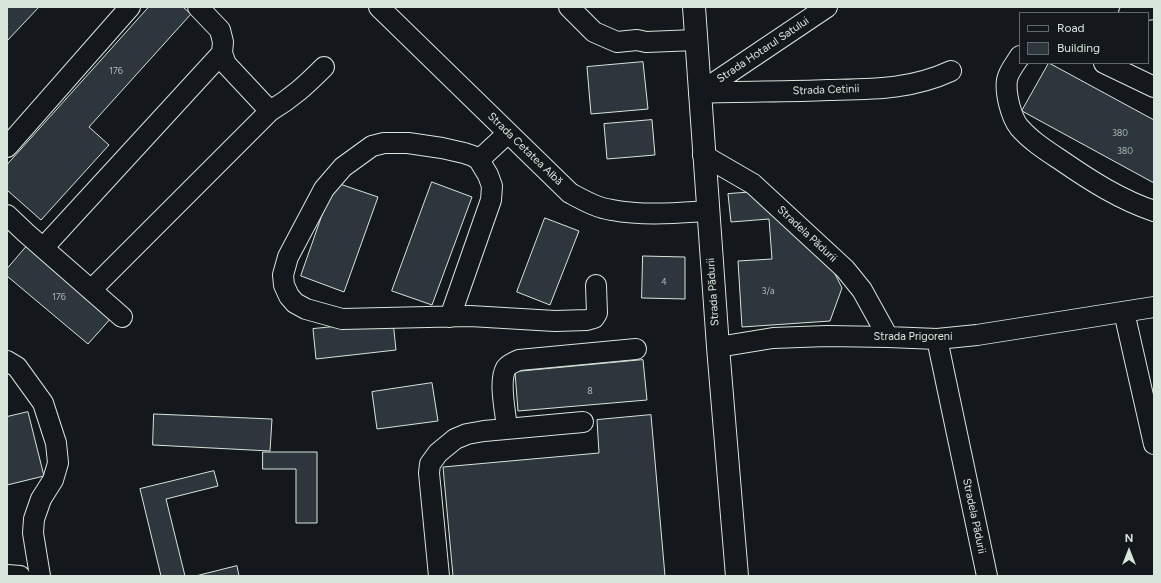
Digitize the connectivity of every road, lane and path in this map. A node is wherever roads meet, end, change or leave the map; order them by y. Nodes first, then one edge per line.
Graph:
1 (130, 7) edge
2 (198, 7) edge
3 (379, 7) edge
4 (569, 7) edge
5 (694, 7) edge
6 (828, 7) edge
7 (1154, 9) edge
8 (1135, 12) edge
9 (696, 40) junction
10 (222, 53) junction
11 (1019, 58) edge
12 (1106, 64) edge
13 (324, 67) dead end
14 (950, 71) dead end
15 (1154, 87) edge
16 (699, 93) junction
17 (270, 111) junction
18 (508, 133) junction
19 (7, 147) edge
20 (703, 155) junction
21 (479, 160) junction
22 (708, 211) junction
23 (1154, 211) edge
24 (7, 215) edge
25 (43, 248) junction
26 (596, 285) dead end
27 (91, 290) junction
28 (1154, 307) edge
29 (1124, 312) junction
30 (122, 317) dead end
31 (450, 317) junction
32 (888, 337) junction
33 (937, 339) junction
34 (718, 347) junction
35 (636, 349) dead end
36 (7, 361) edge
37 (583, 422) dead end
38 (507, 429) junction
39 (1154, 444) edge
40 (7, 574) edge
41 (20, 576) edge
42 (40, 576) edge
43 (439, 576) edge
44 (737, 576) edge
45 (987, 576) edge

1 - 19 street
2 - 10 street
3 - 18 street, Strada Cetatea Albă
4 - 9 street
5 - 9 main road, Strada Pădurii
6 - 16 street, Strada Hotarul Satului
7 - 8 street
9 - 16 main road, Strada Pădurii
10 - 17 street
10 - 25 street
11 - 23 street
12 - 15 street
13 - 17 street
14 - 16 street, Strada Cetinii
16 - 20 main road, Strada Pădurii
17 - 27 street
18 - 21 street
18 - 22 street, Strada Cetatea Albă
20 - 22 main road, Strada Pădurii
20 - 32 street, Stradela Pădurii
21 - 31 street
21 - 31 street
22 - 34 main road, Strada Pădurii
24 - 25 street
25 - 27 street
26 - 31 street
27 - 30 street
28 - 29 street, Strada Prigoreni
29 - 33 street, Strada Prigoreni
29 - 39 street
32 - 33 street, Strada Prigoreni
32 - 34 street, Strada Prigoreni
33 - 45 street, Stradela Pădurii
34 - 44 main road, Strada Pădurii
35 - 38 street
36 - 42 street
37 - 38 street
38 - 43 street
40 - 41 street

